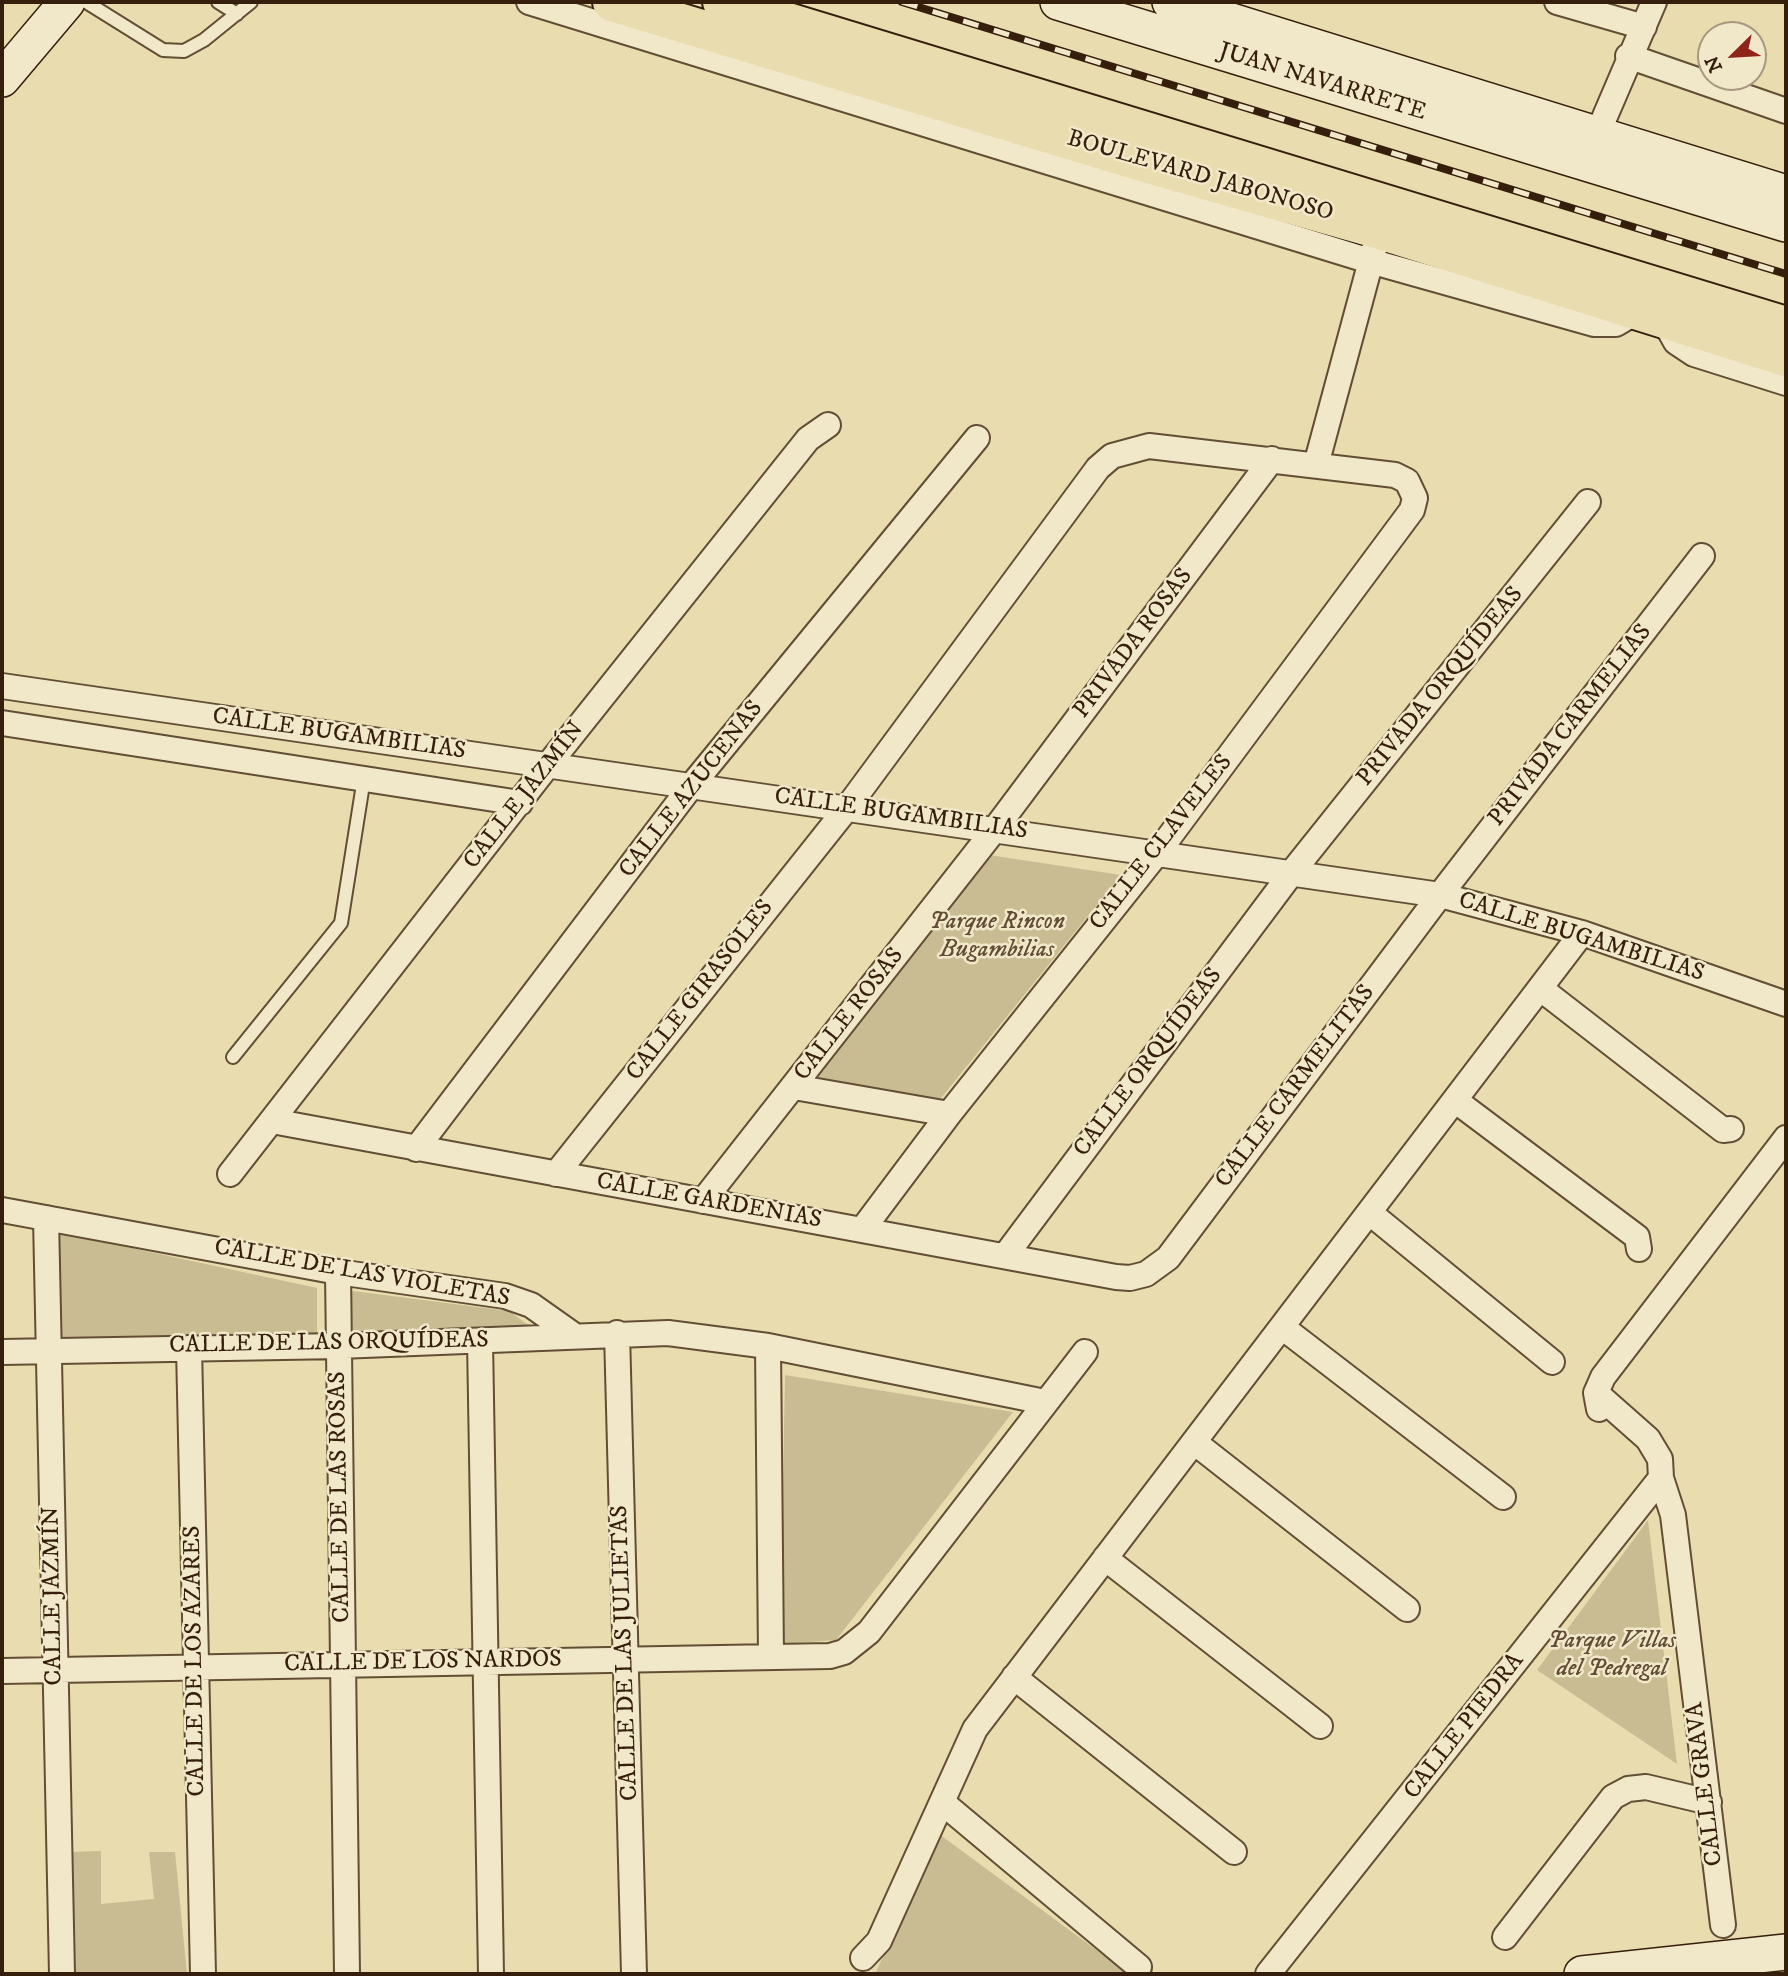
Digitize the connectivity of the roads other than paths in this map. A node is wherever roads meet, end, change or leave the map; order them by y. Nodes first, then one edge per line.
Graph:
1 (67, 2) edge
2 (86, 2) edge
3 (218, 2) edge
4 (251, 2) edge
5 (529, 2) edge
6 (612, 2) edge
7 (722, 2) edge
8 (1058, 2) edge
9 (1170, 2) edge
10 (1557, 2) edge
11 (1654, 2) edge
12 (1208, 7) edge
13 (237, 14) junction
14 (1644, 27) junction
15 (1628, 56) junction
16 (2, 79) edge
17 (1786, 111) edge
18 (996, 131) junction
19 (1592, 148) junction
20 (1786, 192) edge
21 (1786, 224) edge
22 (1380, 232) junction
23 (1648, 324) junction
24 (1786, 327) edge
25 (1786, 357) edge
26 (1786, 383) edge
27 (828, 425) dead end
28 (977, 438) dead end
29 (1272, 459) junction
30 (1316, 465) junction
31 (1588, 502) dead end
32 (1702, 556) dead end
33 (2, 686) edge
34 (190, 714) junction
35 (2, 723) edge
36 (180, 748) junction
37 (548, 765) junction
38 (365, 778) junction
39 (692, 785) junction
40 (520, 803) junction
41 (847, 808) junction
42 (995, 829) junction
43 (1158, 852) junction
44 (1293, 871) junction
45 (1440, 895) junction
46 (1582, 933) junction
47 (1547, 981) junction
48 (1786, 1004) edge
49 (233, 1057) dead end
50 (794, 1087) junction
51 (1456, 1101) junction
52 (949, 1114) junction
53 (272, 1121) junction
54 (1731, 1129) dead end
55 (1786, 1138) edge
56 (416, 1149) junction
57 (230, 1174) dead end
58 (556, 1174) junction
59 (703, 1201) junction
60 (2, 1210) edge
61 (1370, 1213) junction
62 (46, 1218) junction
63 (862, 1230) junction
64 (1639, 1249) dead end
65 (1005, 1256) junction
66 (338, 1272) junction
67 (1146, 1274) joint
68 (1282, 1327) junction
69 (617, 1333) junction
70 (572, 1334) junction
71 (480, 1341) junction
72 (339, 1346) junction
73 (768, 1346) junction
74 (189, 1348) junction
75 (49, 1351) junction
76 (2, 1352) edge
77 (1085, 1352) dead end
78 (1552, 1362) dead end
79 (1045, 1402) junction
80 (1194, 1442) junction
81 (1661, 1478) junction
82 (1503, 1497) dead end
83 (1105, 1558) junction
84 (1407, 1609) dead end
85 (771, 1657) junction
86 (628, 1659) junction
87 (485, 1661) junction
88 (343, 1664) junction
89 (196, 1667) junction
90 (55, 1670) junction
91 (2, 1671) edge
92 (1014, 1677) junction
93 (1320, 1726) dead end
94 (1709, 1802) junction
95 (943, 1803) junction
96 (1234, 1852) dead end
97 (1505, 1937) dead end
98 (1786, 1952) edge
99 (1728, 1953) edge
100 (863, 1958) dead end
101 (1139, 1967) dead end
102 (62, 1974) edge
103 (203, 1974) edge
104 (347, 1974) edge
105 (491, 1974) edge
106 (634, 1974) edge
107 (1268, 1974) edge
108 (1582, 1974) edge

1 - 16 main road
2 - 13 lane
3 - 13 lane
4 - 13 lane
5 - 18 street
6 - 18 main road, BOULEVARD JABONOSO
7 - 22 main road, BOULEVARD JABONOSO
8 - 19 main road, JUAN NAVARRETE
9 - 12 main road, JUAN NAVARRETE
10 - 14 street
11 - 14 street
12 - 19 main road, JUAN NAVARRETE
14 - 15 street
15 - 17 street
15 - 19 street
18 - 22 main road, BOULEVARD JABONOSO
19 - 20 main road
19 - 21 main road
22 - 23 main road, BOULEVARD JABONOSO
22 - 24 main road, BOULEVARD JABONOSO
22 - 30 street
23 - 25 main road, BOULEVARD JABONOSO
23 - 26 street
27 - 37 street, CALLE JAZMÍN
28 - 39 street, CALLE AZUCENAS
29 - 30 street
29 - 41 street, CALLE GIRASOLES
29 - 42 street, PRIVADA ROSAS
30 - 43 street, CALLE CLAVELES
31 - 44 street, PRIVADA ORQUÍDEAS
32 - 45 street, PRIVADA CARMELIAS
33 - 34 street, CALLE BUGAMBILIAS
34 - 36 street
34 - 37 street, CALLE BUGAMBILIAS
35 - 36 street, CALLE BUGAMBILIAS
36 - 38 street, CALLE BUGAMBILIAS
37 - 39 street, CALLE BUGAMBILIAS
37 - 40 street, CALLE JAZMÍN
38 - 40 street, CALLE BUGAMBILIAS
38 - 49 lane
39 - 41 street, CALLE BUGAMBILIAS
39 - 56 street, CALLE AZUCENAS
40 - 53 street, CALLE JAZMÍN
41 - 42 street, CALLE BUGAMBILIAS
41 - 58 street, CALLE GIRASOLES
42 - 43 street, CALLE BUGAMBILIAS
42 - 50 street, CALLE ROSAS
43 - 44 street, CALLE BUGAMBILIAS
43 - 52 street, CALLE CLAVELES
44 - 45 street, CALLE BUGAMBILIAS
44 - 65 street, CALLE ORQUÍDEAS
45 - 46 street, CALLE BUGAMBILIAS
45 - 67 street, CALLE CARMELITAS
46 - 47 street
46 - 48 street, CALLE BUGAMBILIAS
47 - 51 street
47 - 54 street
50 - 52 street
50 - 59 street, CALLE ROSAS
51 - 61 street
51 - 64 street
52 - 63 street, CALLE CLAVELES
53 - 56 street, CALLE GARDENIAS
53 - 57 street, CALLE JAZMÍN
55 - 81 street, CALLE GRAVA
56 - 58 street, CALLE GARDENIAS
58 - 59 street, CALLE GARDENIAS
59 - 63 street, CALLE GARDENIAS
60 - 62 street, CALLE DE LAS VIOLETAS
61 - 68 street
61 - 78 street
62 - 66 street, CALLE DE LAS VIOLETAS
62 - 75 street, CALLE JAZMÍN
63 - 65 street, CALLE GARDENIAS
65 - 67 street, CALLE GARDENIAS
66 - 70 street, CALLE DE LAS VIOLETAS
66 - 72 street, CALLE DE LAS ROSAS
68 - 80 street
68 - 82 street
69 - 70 street
69 - 73 street
69 - 86 street, CALLE DE LAS JULIETAS
70 - 71 street, CALLE DE LAS ORQUÍDEAS
71 - 72 street, CALLE DE LAS ORQUÍDEAS
71 - 87 street
72 - 74 street, CALLE DE LAS ORQUÍDEAS
72 - 88 street, CALLE DE LAS ROSAS
73 - 79 street
73 - 85 street
74 - 75 street, CALLE DE LAS ORQUÍDEAS
74 - 89 street, CALLE DE LOS AZARES
75 - 76 street, CALLE DE LAS ORQUÍDEAS
75 - 90 street, CALLE JAZMÍN
77 - 79 street
79 - 85 street, CALLE DE LOS NARDOS
80 - 83 street
80 - 84 street
81 - 94 street, CALLE GRAVA
81 - 107 street, CALLE PIEDRA
83 - 92 street
83 - 93 street
85 - 86 street, CALLE DE LOS NARDOS
86 - 87 street, CALLE DE LOS NARDOS
86 - 106 street, CALLE DE LAS JULIETAS
87 - 88 street, CALLE DE LOS NARDOS
87 - 105 street
88 - 89 street, CALLE DE LOS NARDOS
88 - 104 street, CALLE DE LAS ROSAS
89 - 90 street, CALLE DE LOS NARDOS
89 - 103 street, CALLE DE LOS AZARES
90 - 91 street, CALLE DE LOS NARDOS
90 - 102 street, CALLE JAZMÍN
92 - 95 street
92 - 96 street
94 - 97 street
94 - 99 street, CALLE GRAVA
95 - 100 street
95 - 101 street
98 - 99 main road
99 - 108 main road

